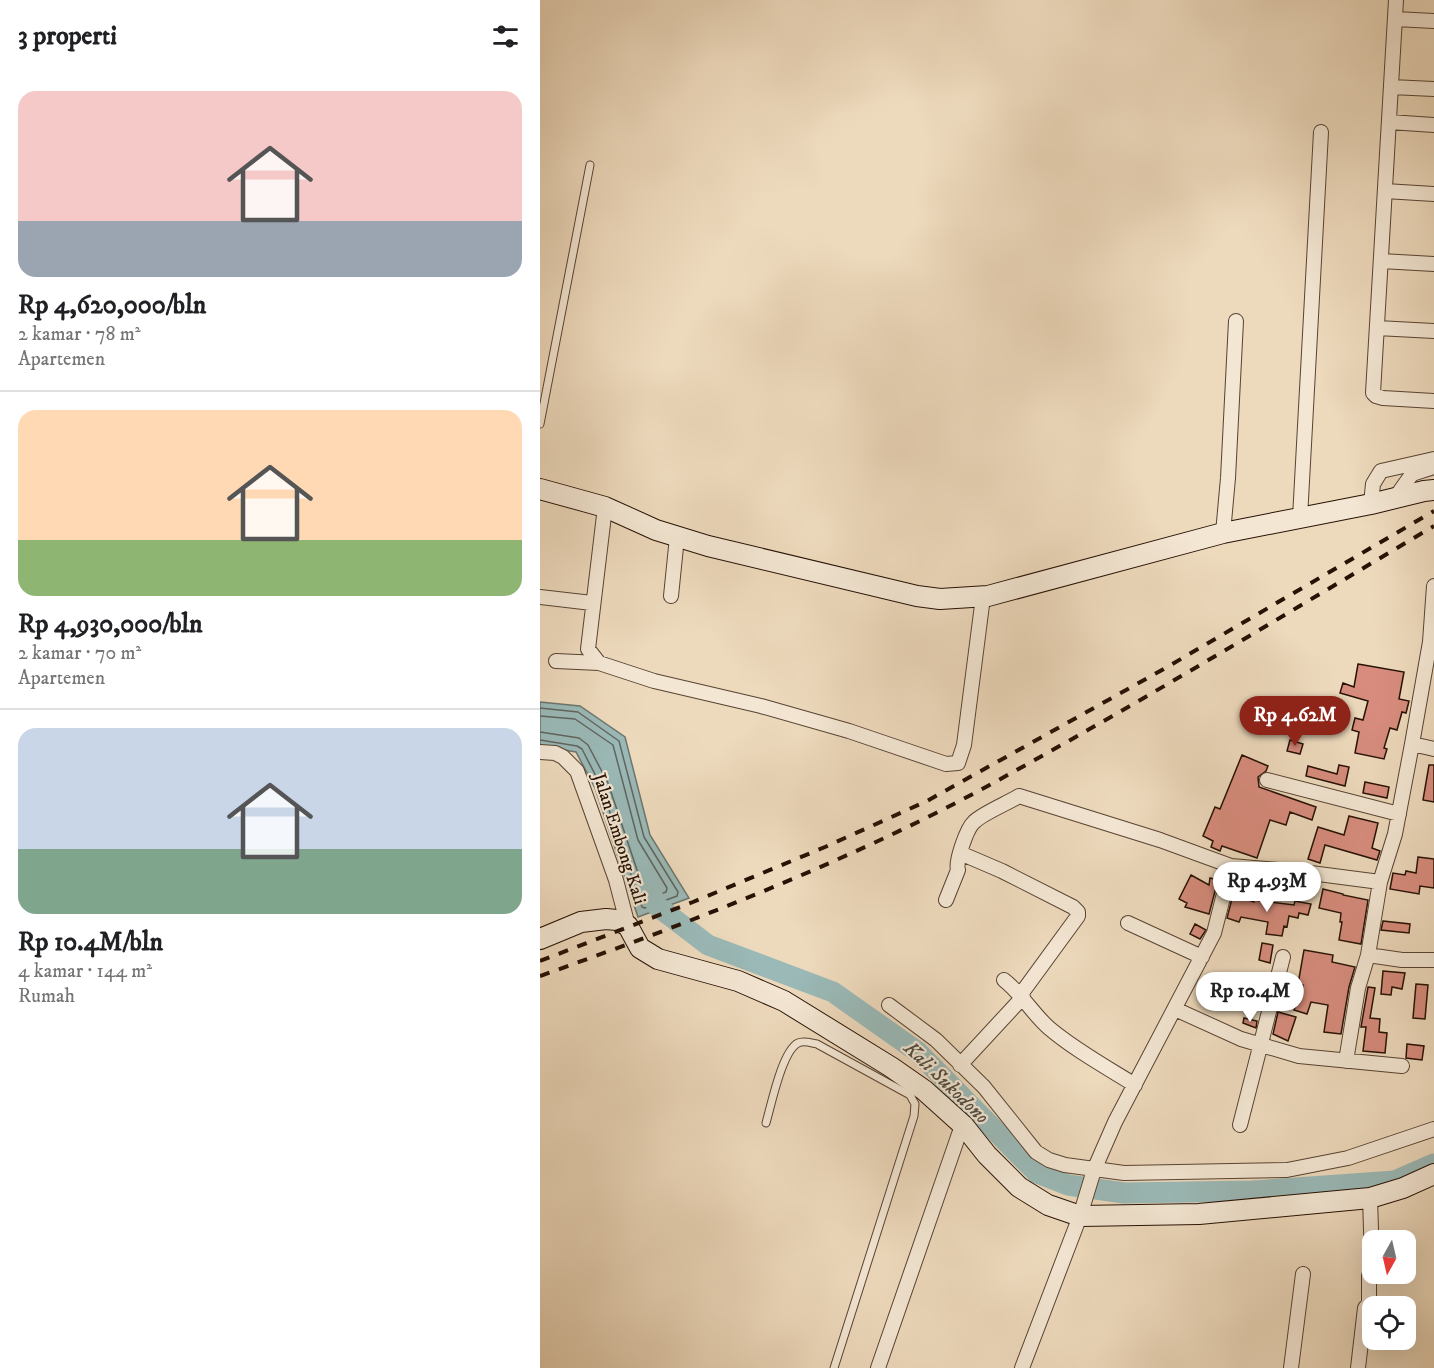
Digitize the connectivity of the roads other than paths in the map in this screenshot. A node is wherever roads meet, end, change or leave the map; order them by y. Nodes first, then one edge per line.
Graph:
1 (1396, 0) edge
2 (1395, 19) junction
3 (1434, 21) edge
4 (1391, 87) junction
5 (1434, 89) edge
6 (1389, 122) junction
7 (1434, 124) edge
8 (1321, 132) dead end
9 (590, 165) dead end
10 (1385, 191) junction
11 (1434, 194) edge
12 (1381, 261) junction
13 (1434, 264) edge
14 (1236, 321) dead end
15 (1377, 328) junction
16 (1434, 331) edge
17 (1434, 401) edge
18 (540, 424) edge
19 (1434, 459) edge
20 (1434, 467) edge
21 (1381, 471) junction
22 (1412, 474) junction
23 (540, 489) edge
24 (1434, 490) edge
25 (1395, 498) junction
26 (1371, 504) junction
27 (606, 507) junction
28 (1300, 518) junction
29 (1223, 533) junction
30 (677, 537) junction
31 (1434, 586) edge
32 (671, 596) dead end
33 (540, 597) edge
34 (983, 597) junction
35 (592, 603) junction
36 (1432, 642) edge
37 (556, 661) dead end
38 (599, 663) junction
39 (1412, 744) junction
40 (1434, 749) edge
41 (540, 752) edge
42 (1268, 780) dead end
43 (1399, 814) junction
44 (960, 853) junction
45 (1231, 866) junction
46 (1380, 882) junction
47 (946, 900) dead end
48 (1128, 923) dead end
49 (628, 926) junction
50 (540, 939) edge
51 (1368, 955) junction
52 (1202, 957) junction
53 (1282, 957) dead end
54 (1434, 960) edge
55 (1004, 980) dead end
56 (1022, 996) junction
57 (889, 1005) dead end
58 (1175, 1009) junction
59 (1261, 1045) junction
60 (1346, 1061) junction
61 (960, 1065) junction
62 (1402, 1066) dead end
63 (1135, 1085) junction
64 (766, 1123) dead end
65 (1240, 1125) dead end
66 (964, 1126) junction
67 (1434, 1129) edge
68 (1093, 1172) junction
69 (1434, 1174) edge
70 (1370, 1198) junction
71 (1081, 1210) junction
72 (1371, 1230) edge
73 (1303, 1274) dead end
74 (1369, 1284) edge
75 (834, 1368) edge
76 (878, 1368) edge
77 (1022, 1368) edge
78 (1291, 1368) edge
79 (1358, 1368) edge

1 - 2 street
2 - 3 street
2 - 4 street
4 - 5 street
4 - 6 street
6 - 7 street
6 - 10 street
8 - 28 street
9 - 18 lane
10 - 11 street
10 - 12 street
12 - 13 street
12 - 15 street
14 - 29 street
15 - 16 street
15 - 17 street
19 - 21 street
20 - 22 street
21 - 22 street
21 - 26 street
22 - 25 street
23 - 27 street
24 - 25 street
25 - 26 street
26 - 28 street
27 - 30 street
27 - 35 street
28 - 29 street
29 - 34 street
30 - 32 street
30 - 34 street
31 - 36 street
33 - 35 street
34 - 38 street
35 - 38 street
36 - 39 street
37 - 38 street
39 - 40 street
39 - 43 street
41 - 49 street, Jalan Embong Kali
42 - 43 street
43 - 46 street
44 - 45 street
44 - 47 street
44 - 56 street
45 - 46 street
45 - 52 street
46 - 51 street
48 - 52 street
49 - 50 street
49 - 66 street
51 - 54 street
51 - 60 street
52 - 58 street
53 - 59 street
55 - 56 street
56 - 61 street
56 - 63 street
57 - 61 street
58 - 59 street
58 - 63 street
59 - 60 street
59 - 65 street
60 - 62 street
61 - 68 street
63 - 68 street
64 - 75 lane
66 - 71 street
66 - 76 street
67 - 68 street
68 - 71 street
69 - 70 street
70 - 71 street
70 - 72 street
71 - 77 street
73 - 78 street
74 - 79 street

